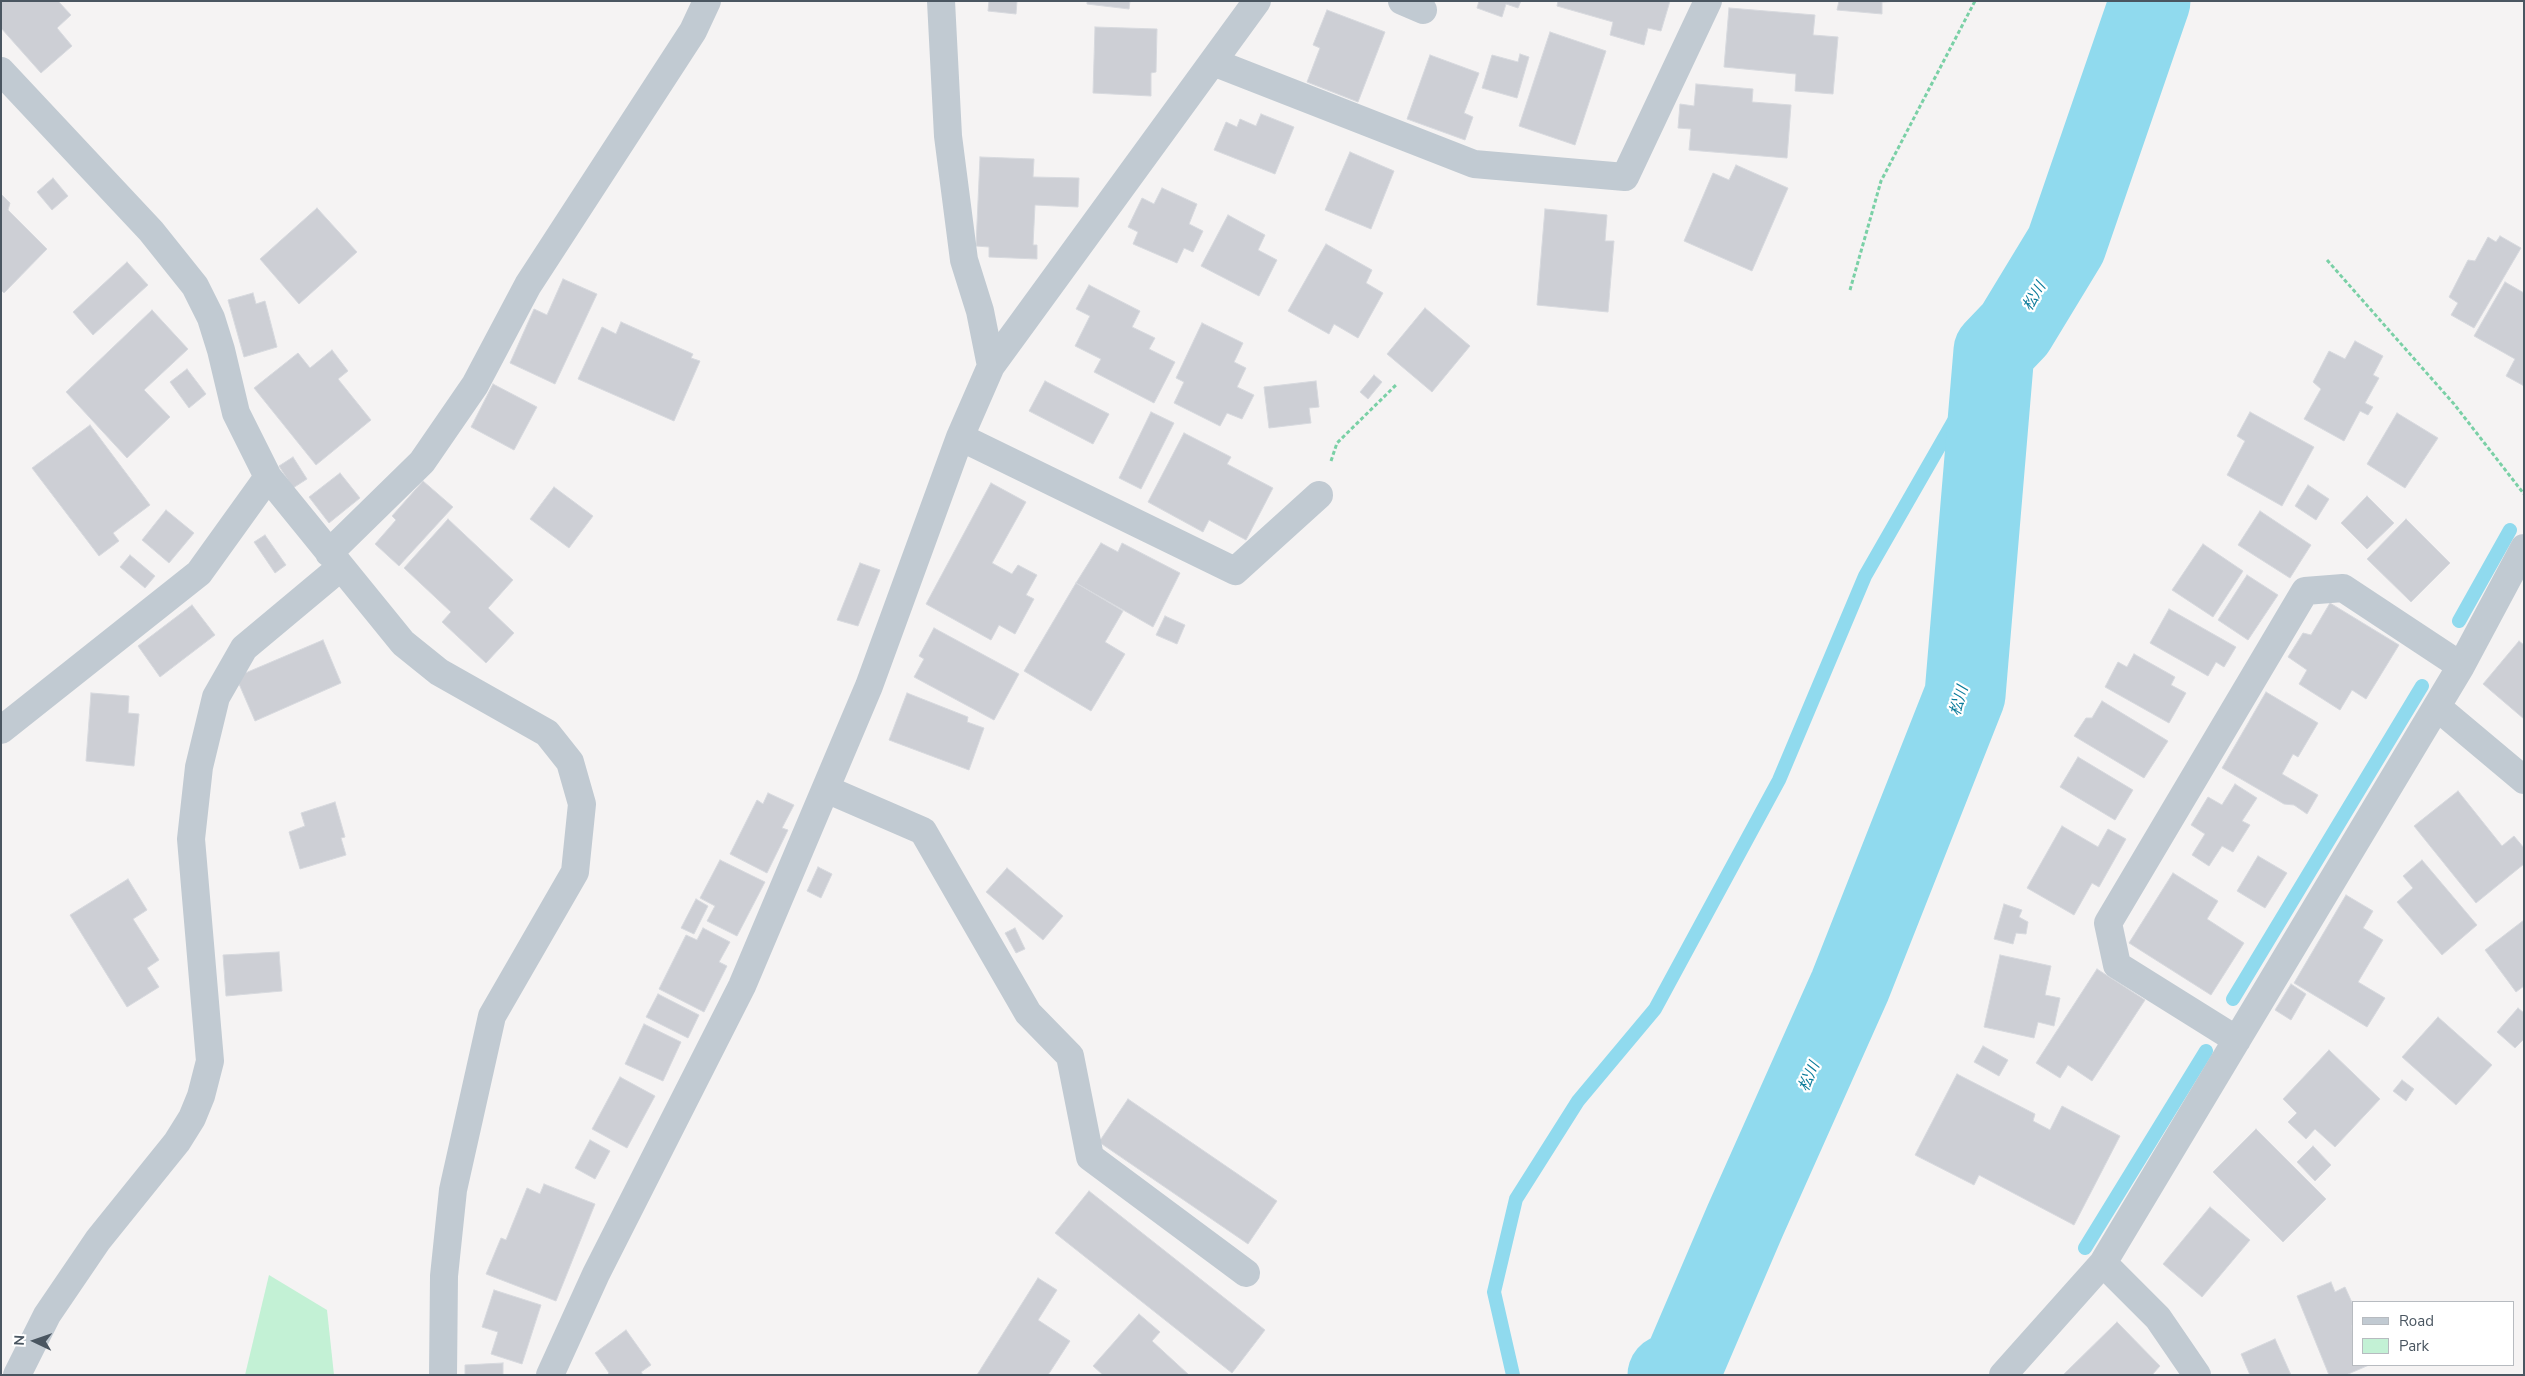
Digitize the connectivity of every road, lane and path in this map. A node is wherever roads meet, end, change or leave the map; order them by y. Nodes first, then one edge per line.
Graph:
1 (706, 1) edge
2 (941, 1) edge
3 (1257, 1) edge
4 (1708, 1) edge
5 (1975, 1) edge
6 (1213, 62) junction
7 (1, 72) edge
8 (2327, 260) dead end
9 (1850, 290) dead end
10 (990, 366) junction
11 (1396, 384) dead end
12 (960, 437) junction
13 (268, 477) junction
14 (2524, 494) edge
15 (1319, 495) joint
16 (2524, 548) edge
17 (335, 560) junction
18 (2461, 666) junction
19 (2437, 707) junction
20 (1, 730) edge
21 (2524, 780) edge
22 (826, 789) junction
23 (2237, 1040) junction
24 (2103, 1263) junction
25 (1246, 1273) dead end
26 (17, 1375) edge
27 (442, 1375) edge
28 (550, 1375) edge
29 (2003, 1375) edge
30 (2197, 1375) edge

1 - 17 street
2 - 10 street
3 - 6 street
4 - 6 street
5 - 9 path
6 - 10 street
7 - 13 street
8 - 14 path
10 - 12 street
11 - 15 path
12 - 15 street
12 - 22 street
13 - 17 street
13 - 20 street
16 - 18 street
17 - 26 street
17 - 27 street
18 - 19 street
18 - 23 street
19 - 21 street
19 - 23 street
22 - 25 street
22 - 28 street
23 - 24 street
24 - 29 street
24 - 30 street

